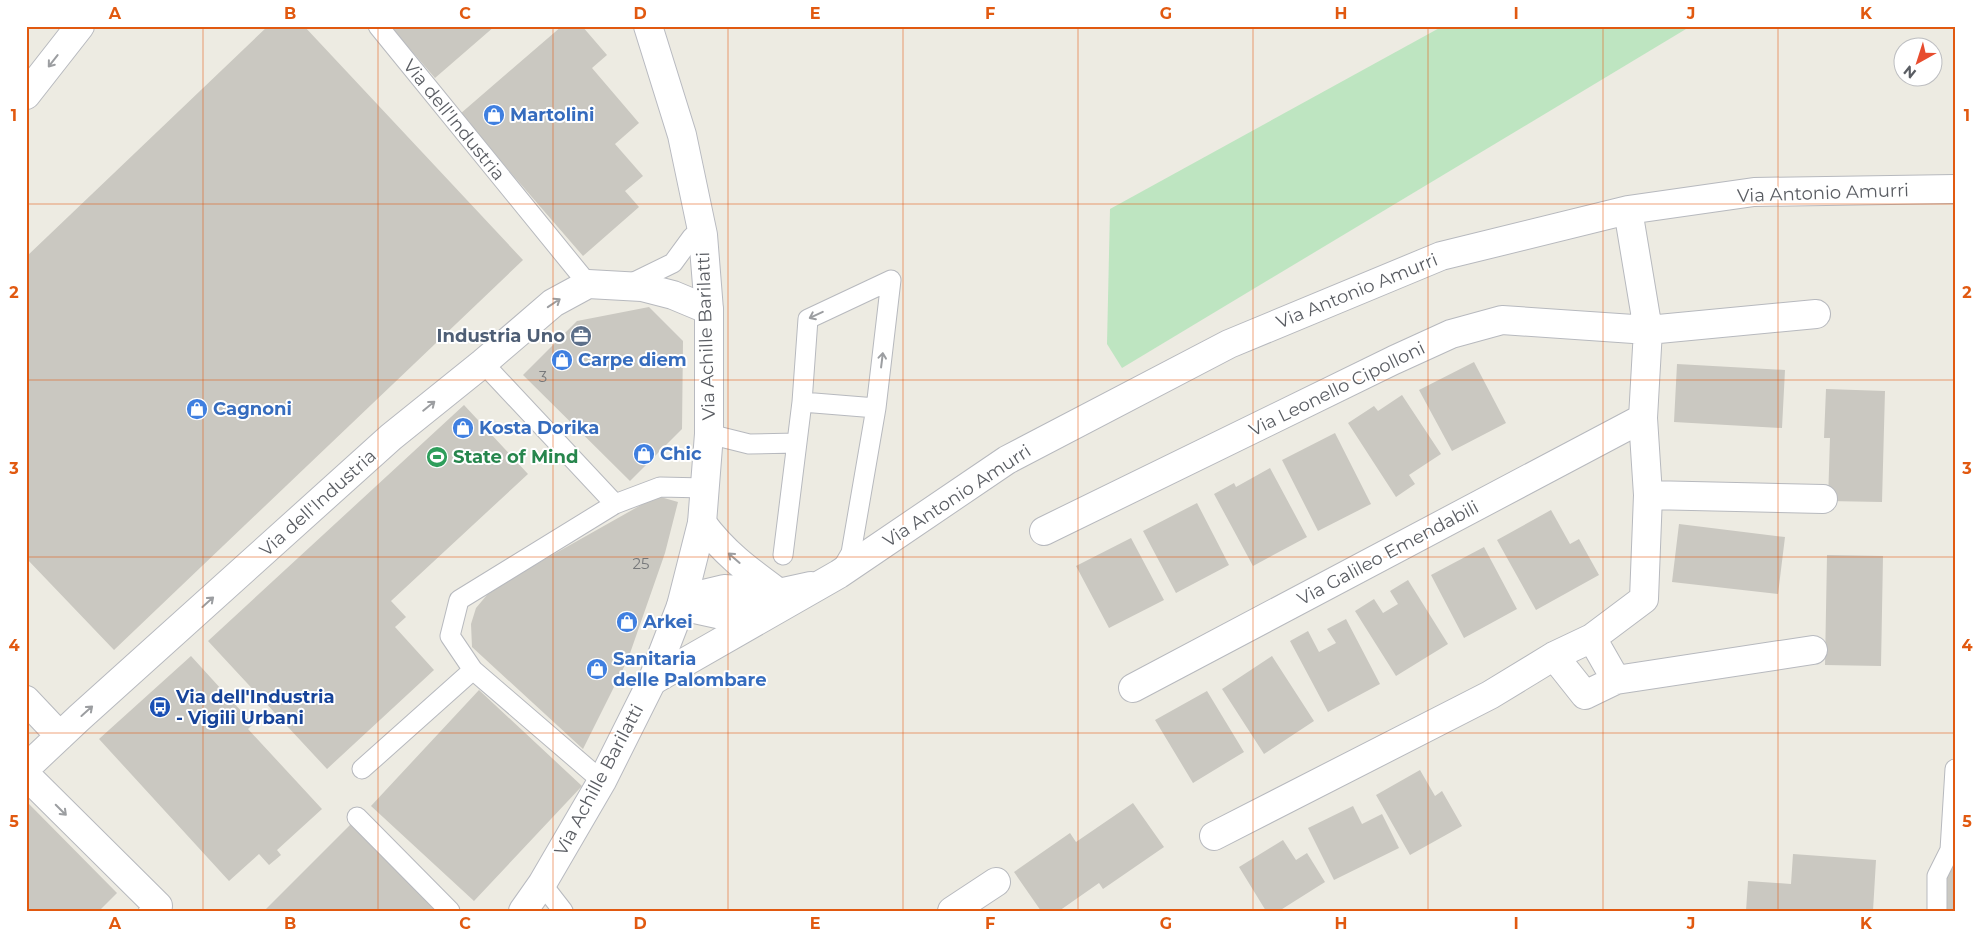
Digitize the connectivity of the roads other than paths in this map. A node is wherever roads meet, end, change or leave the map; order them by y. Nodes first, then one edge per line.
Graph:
1 (80, 26) edge
2 (378, 26) edge
3 (648, 26) edge
4 (26, 95) edge
5 (1955, 189) edge
6 (1628, 210) junction
7 (692, 237) dead end
8 (588, 284) junction
9 (627, 286) junction
10 (709, 310) junction
11 (1816, 314) dead end
12 (1648, 330) junction
13 (483, 363) junction
14 (802, 402) junction
15 (876, 408) junction
16 (1644, 418) junction
17 (709, 434) junction
18 (797, 443) junction
19 (705, 488) junction
20 (1648, 495) junction
21 (1822, 499) dead end
22 (615, 504) junction
23 (702, 523) junction
24 (1044, 531) dead end
25 (783, 555) dead end
26 (831, 578) junction
27 (782, 599) junction
28 (681, 606) junction
29 (1592, 638) junction
30 (1813, 650) dead end
31 (1554, 656) junction
32 (473, 670) junction
33 (1616, 680) junction
34 (652, 681) junction
35 (1133, 688) dead end
36 (26, 700) edge
37 (60, 736) junction
38 (26, 768) edge
39 (362, 769) dead end
40 (1955, 769) edge
41 (26, 775) edge
42 (602, 781) junction
43 (357, 817) dead end
44 (1214, 836) dead end
45 (996, 882) dead end
46 (542, 884) junction
47 (153, 911) edge
48 (450, 911) edge
49 (522, 911) edge
50 (564, 911) edge
51 (952, 911) edge
52 (1937, 911) edge

1 -> 4 street
2 - 8 lane, Via dell'Industria
3 - 10 street, Via Achille Barilatti
5 - 6 street, Via Antonio Amurri
6 - 12 street
6 - 26 street, Via Antonio Amurri
7 - 9 lane
8 - 9 street
13 -> 8 street, Via dell'Industria
9 - 10 street
10 - 17 street, Via Achille Barilatti
11 - 12 street, Via Leonello Cipolloni
12 - 16 street
12 - 24 street, Via Leonello Cipolloni
13 - 22 lane
37 -> 13 street, Via dell'Industria
14 - 15 lane
15 -> 14 lane
14 - 18 lane
15 - 26 lane
16 - 20 street
16 - 35 street, Via Galileo Emendabili
17 - 18 lane
17 - 19 street, Via Achille Barilatti
18 - 25 lane
19 - 22 lane
19 - 23 street, Via Achille Barilatti
20 - 21 street
20 - 29 street
22 - 32 lane
27 -> 23 street
23 - 28 street, Via Achille Barilatti
26 - 27 street, Via Antonio Amurri
27 - 28 street
27 - 34 street, Via Antonio Amurri
28 - 34 street, Via Achille Barilatti
29 - 31 street
29 - 33 street
30 - 33 street
31 - 33 street
31 - 44 street
32 - 39 lane
32 - 42 lane
34 - 42 street, Via Achille Barilatti
36 - 37 street
37 - 38 street, Via dell'Industria
40 - 52 lane
41 -> 47 street
42 - 46 street, Via Achille Barilatti
43 - 48 lane
45 - 51 street
46 - 49 street, Via Achille Barilatti
46 - 50 lane

